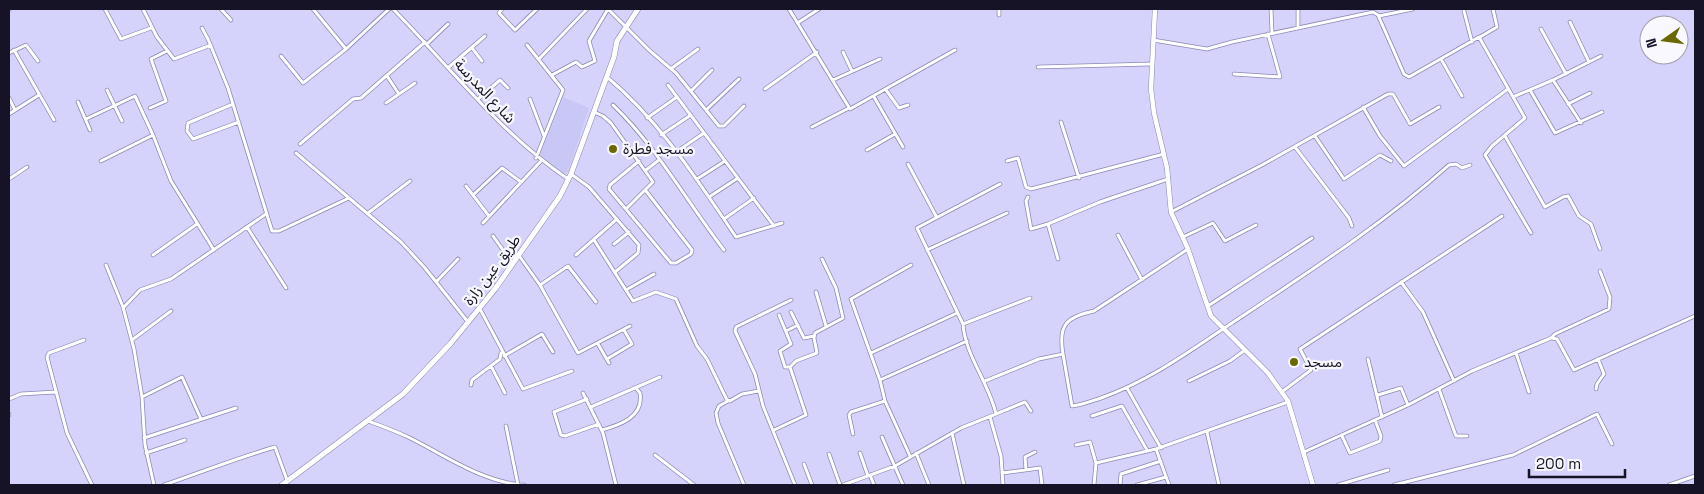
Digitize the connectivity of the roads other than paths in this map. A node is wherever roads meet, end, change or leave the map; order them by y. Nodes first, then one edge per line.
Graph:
1 (105, 9) edge
2 (143, 9) edge
3 (221, 9) edge
4 (313, 9) edge
5 (389, 9) edge
6 (394, 9) edge
7 (502, 9) edge
8 (537, 9) edge
9 (588, 9) edge
10 (608, 9) edge
11 (638, 9) edge
12 (789, 9) edge
13 (819, 9) edge
14 (999, 9) edge
15 (1155, 9) edge
16 (1272, 9) edge
17 (1298, 9) edge
18 (1413, 9) edge
19 (1493, 9) edge
20 (1464, 11) dead end
21 (999, 15) dead end
22 (1379, 16) junction
23 (231, 20) dead end
24 (799, 22) junction
25 (1570, 22) dead end
26 (448, 24) dead end
27 (626, 27) junction
28 (151, 28) junction
29 (202, 28) dead end
30 (1298, 28) junction
31 (1541, 29) dead end
32 (1270, 34) junction
33 (485, 36) dead end
34 (1479, 37) junction
35 (1152, 40) junction
36 (1472, 42) junction
37 (426, 43) junction
38 (526, 45) dead end
39 (211, 46) junction
40 (472, 48) junction
41 (346, 49) junction
42 (14, 50) junction
43 (698, 50) dead end
44 (956, 50) dead end
45 (167, 51) junction
46 (817, 52) junction
47 (843, 52) dead end
48 (9, 53) edge
49 (281, 56) dead end
50 (1601, 56) dead end
51 (539, 59) junction
52 (880, 59) dead end
53 (1441, 59) junction
54 (482, 60) dead end
55 (38, 61) dead end
56 (1589, 62) junction
57 (1151, 64) junction
58 (449, 67) junction
59 (1038, 67) dead end
60 (672, 68) junction
61 (712, 70) dead end
62 (852, 71) junction
63 (1234, 74) dead end
64 (1566, 74) junction
65 (552, 75) junction
66 (387, 76) junction
67 (606, 77) junction
68 (739, 79) dead end
69 (833, 80) junction
70 (1554, 80) junction
71 (415, 83) dead end
72 (668, 85) dead end
73 (508, 88) dead end
74 (765, 89) dead end
75 (1508, 89) junction
76 (107, 90) dead end
77 (886, 90) junction
78 (1530, 90) junction
79 (691, 92) junction
80 (1590, 93) dead end
81 (399, 94) junction
82 (39, 95) junction
83 (1462, 96) dead end
84 (677, 97) junction
85 (874, 97) junction
86 (1513, 97) junction
87 (9, 98) edge
88 (530, 99) dead end
89 (478, 100) junction
90 (78, 102) dead end
91 (386, 103) dead end
92 (233, 104) junction
93 (1568, 104) junction
94 (115, 105) junction
95 (613, 105) dead end
96 (908, 105) dead end
97 (744, 106) dead end
98 (1363, 107) junction
99 (1439, 107) dead end
100 (150, 108) dead end
101 (849, 108) junction
102 (16, 110) junction
103 (706, 110) junction
104 (593, 112) junction
105 (1602, 112) dead end
106 (9, 114) edge
107 (691, 115) junction
108 (647, 118) junction
109 (86, 119) junction
110 (54, 120) dead end
111 (122, 120) dead end
112 (239, 122) junction
113 (1061, 122) dead end
114 (1581, 123) junction
115 (812, 127) dead end
116 (90, 130) dead end
117 (704, 133) junction
118 (895, 134) junction
119 (153, 135) junction
120 (662, 135) junction
121 (544, 136) junction
122 (1315, 136) junction
123 (1505, 136) junction
124 (300, 144) dead end
125 (902, 147) dead end
126 (1295, 147) junction
127 (867, 150) dead end
128 (676, 152) junction
129 (296, 153) dead end
130 (1164, 154) junction
131 (536, 158) junction
132 (660, 160) junction
133 (100, 161) dead end
134 (541, 161) junction
135 (639, 161) junction
136 (725, 161) junction
137 (1007, 161) dead end
138 (1391, 161) dead end
139 (908, 164) dead end
140 (1470, 164) dead end
141 (27, 167) dead end
142 (646, 170) junction
143 (569, 177) junction
144 (9, 178) edge
145 (738, 178) junction
146 (1079, 178) junction
147 (697, 179) junction
148 (1168, 179) junction
149 (410, 181) dead end
150 (521, 182) junction
151 (1000, 184) dead end
152 (466, 186) dead end
153 (646, 191) junction
154 (473, 195) junction
155 (710, 197) junction
156 (1028, 197) dead end
157 (349, 198) junction
158 (754, 198) junction
159 (626, 209) junction
160 (1007, 212) dead end
161 (1171, 212) junction
162 (368, 213) junction
163 (266, 214) junction
164 (489, 216) junction
165 (936, 216) junction
166 (1502, 216) dead end
167 (617, 219) junction
168 (724, 219) junction
169 (483, 223) dead end
170 (782, 223) dead end
171 (197, 224) junction
172 (1048, 224) junction
173 (1256, 225) dead end
174 (774, 226) junction
175 (1352, 226) dead end
176 (247, 227) junction
177 (629, 232) junction
178 (1531, 233) dead end
179 (1118, 235) dead end
180 (493, 236) dead end
181 (1183, 238) junction
182 (1312, 238) dead end
183 (594, 240) junction
184 (614, 244) dead end
185 (1188, 249) junction
186 (1600, 249) dead end
187 (214, 250) junction
188 (724, 250) dead end
189 (927, 250) junction
190 (576, 255) dead end
191 (153, 256) dead end
192 (520, 256) junction
193 (822, 259) dead end
194 (1058, 259) dead end
195 (458, 260) dead end
196 (514, 264) junction
197 (106, 265) dead end
198 (911, 265) dead end
199 (1600, 271) dead end
200 (615, 272) junction
201 (654, 274) dead end
202 (1142, 280) junction
203 (436, 282) junction
204 (1401, 282) junction
205 (540, 285) junction
206 (286, 288) dead end
207 (626, 290) junction
208 (816, 292) dead end
209 (1030, 298) dead end
210 (791, 300) dead end
211 (596, 302) dead end
212 (1207, 307) junction
213 (124, 308) junction
214 (480, 309) junction
215 (171, 311) dead end
216 (791, 312) dead end
217 (957, 313) junction
218 (779, 315) dead end
219 (1695, 316) edge
220 (468, 323) junction
221 (963, 324) junction
222 (630, 326) dead end
223 (798, 326) junction
224 (826, 326) junction
225 (1223, 329) junction
226 (624, 330) junction
227 (786, 330) junction
228 (814, 336) junction
229 (1551, 338) junction
230 (84, 340) dead end
231 (132, 340) junction
232 (967, 340) junction
233 (598, 344) junction
234 (499, 348) junction
235 (1245, 350) junction
236 (553, 352) dead end
237 (871, 353) junction
238 (1516, 353) junction
239 (1063, 354) junction
240 (504, 356) junction
241 (1368, 359) dead end
242 (1598, 359) junction
243 (491, 366) junction
244 (790, 367) junction
245 (572, 371) dead end
246 (660, 377) dead end
247 (880, 380) junction
248 (985, 381) junction
249 (1189, 381) dead end
250 (1454, 381) junction
251 (471, 385) dead end
252 (635, 388) junction
253 (1127, 388) junction
254 (1439, 389) junction
255 (1596, 390) dead end
256 (759, 391) junction
257 (1282, 391) junction
258 (56, 392) junction
259 (583, 392) dead end
260 (1529, 392) dead end
261 (504, 393) dead end
262 (1378, 395) junction
263 (142, 397) junction
264 (9, 399) edge
265 (587, 399) junction
266 (885, 400) junction
267 (728, 401) junction
268 (1288, 401) junction
269 (1408, 405) junction
270 (236, 408) dead end
271 (591, 408) junction
272 (1031, 411) dead end
273 (996, 414) junction
274 (1092, 416) dead end
275 (990, 417) junction
276 (1382, 417) junction
277 (201, 419) junction
278 (1376, 420) junction
279 (368, 422) junction
280 (599, 424) junction
281 (506, 426) dead end
282 (602, 430) junction
283 (774, 430) junction
284 (1208, 432) junction
285 (952, 433) junction
286 (853, 434) dead end
287 (1342, 436) junction
288 (1467, 436) dead end
289 (882, 437) dead end
290 (144, 438) junction
291 (185, 440) dead end
292 (1612, 444) dead end
293 (1076, 445) dead end
294 (1161, 448) junction
295 (1156, 449) junction
296 (1147, 450) junction
297 (1035, 452) dead end
298 (1303, 452) junction
299 (146, 453) junction
300 (860, 453) dead end
301 (916, 453) junction
302 (830, 454) dead end
303 (655, 455) dead end
304 (910, 456) junction
305 (1161, 460) junction
306 (1096, 463) junction
307 (804, 464) dead end
308 (895, 466) junction
309 (1026, 470) junction
310 (1388, 470) dead end
311 (1002, 473) junction
312 (869, 475) junction
313 (1695, 476) edge
314 (1166, 477) junction
315 (1684, 480) junction
316 (287, 481) junction
317 (92, 485) edge
318 (154, 485) edge
319 (164, 485) edge
320 (282, 485) edge
321 (518, 485) edge
322 (524, 485) edge
323 (616, 485) edge
324 (694, 485) edge
325 (744, 485) edge
326 (795, 485) edge
327 (812, 485) edge
328 (841, 485) edge
329 (874, 485) edge
330 (903, 485) edge
331 (929, 485) edge
332 (964, 485) edge
333 (1003, 485) edge
334 (1042, 485) edge
335 (1094, 485) edge
336 (1120, 485) edge
337 (1137, 485) edge
338 (1169, 485) edge
339 (1219, 485) edge
340 (1313, 485) edge
341 (1338, 485) edge
342 (1394, 485) edge
343 (1668, 485) edge
344 (1685, 485) edge

1 - 28 street
2 - 28 street
3 - 23 street
4 - 41 street
5 - 41 street
6 - 37 street, شارع المدرسة
7 - 8 street
9 - 51 street
10 - 27 street
10 - 65 street
11 - 27 main road, طريق عين زارة
12 - 24 street
13 - 24 street
14 - 21 street
15 - 35 main road
16 - 32 street
17 - 30 street
18 - 22 street
19 - 34 street
20 - 36 street
22 - 30 street
22 - 53 street
24 - 46 street
25 - 56 street
26 - 37 street
27 - 60 street
27 - 67 main road, طريق عين زارة
28 - 45 street
29 - 39 street
30 - 32 street
31 - 64 street
32 - 35 street
32 - 63 street
33 - 40 street
34 - 36 street
34 - 75 street
35 - 57 main road
36 - 53 street
37 - 58 street, شارع المدرسة
37 - 66 street
38 - 51 street
39 - 45 street
39 - 92 street
40 - 54 street
40 - 58 street
41 - 49 street
42 - 48 street
42 - 55 street
42 - 82 street
43 - 60 street
44 - 77 street
45 - 100 street
46 - 69 street
46 - 74 street
47 - 62 street
50 - 56 street
51 - 65 street
52 - 62 street
53 - 83 street
56 - 64 street
57 - 59 street
57 - 130 main road
58 - 89 street, شارع المدرسة
60 - 79 street
61 - 79 street
62 - 69 street
64 - 70 street
65 - 121 street
66 - 81 street
66 - 124 street
67 - 104 main road, طريق عين زارة
67 - 108 street
68 - 103 street
69 - 101 street
70 - 78 street
70 - 93 street
71 - 81 street
72 - 84 street
73 - 89 street
75 - 86 street
75 - 98 street
76 - 94 street
77 - 85 street
77 - 96 street
78 - 86 street
78 - 114 street
79 - 103 street
80 - 93 street
81 - 91 street
82 - 102 street
82 - 110 street
84 - 107 street
84 - 108 street
85 - 101 street
85 - 118 street
86 - 123 street
87 - 102 street
88 - 121 street
89 - 131 street, شارع المدرسة
90 - 109 street
92 - 112 street
92 - 112 street
93 - 114 street
94 - 109 street
94 - 111 street
94 - 119 street
95 - 132 street
97 - 103 street
98 - 99 street
98 - 122 street
101 - 115 street
102 - 106 street
104 - 135 street
104 - 143 main road, طريق عين زارة
105 - 114 street
107 - 117 street
107 - 120 street
108 - 120 street
109 - 116 street
112 - 163 street
113 - 146 street
117 - 128 street
117 - 136 street
118 - 125 street
118 - 127 street
119 - 133 street
119 - 171 street
120 - 128 street
121 - 131 street
122 - 126 street
122 - 138 street
123 - 178 street
123 - 186 street
126 - 161 street
126 - 175 street
128 - 147 street
129 - 157 street
130 - 146 street
130 - 148 main road
131 - 134 street, شارع المدرسة
132 - 142 street
132 - 188 street
134 - 143 street, شارع المدرسة
134 - 150 street
135 - 142 street
135 - 159 street
136 - 145 street
136 - 147 street
137 - 146 street
139 - 165 street
140 - 225 street
141 - 144 street
142 - 153 street
143 - 167 street, شارع المدرسة
143 - 192 main road, طريق عين زارة
145 - 155 street
145 - 158 street
147 - 155 street
148 - 161 main road
148 - 172 street
149 - 162 street
150 - 154 street
150 - 164 street
151 - 165 street
152 - 154 street
153 - 159 street
153 - 159 street
154 - 164 street
155 - 168 street
156 - 172 street
157 - 162 street
157 - 163 street
158 - 168 street
158 - 174 street
160 - 189 street
161 - 181 main road
162 - 203 street
163 - 176 street
164 - 169 street
165 - 189 street
166 - 204 street
167 - 177 street, شارع المدرسة
167 - 183 street
168 - 174 street
170 - 174 street
171 - 187 street
171 - 191 street
172 - 194 street
173 - 181 street
176 - 187 street
176 - 206 street
177 - 184 street
177 - 200 street, شارع المدرسة
179 - 202 street
180 - 196 street
181 - 185 main road
182 - 212 street
183 - 190 street
183 - 200 street
185 - 202 street
185 - 212 main road
187 - 213 street
189 - 217 street
192 - 196 main road, طريق عين زارة
192 - 205 street
193 - 224 street
195 - 203 street
196 - 214 main road, طريق عين زارة
197 - 213 street
198 - 237 street
199 - 229 street
200 - 207 street
201 - 207 street
202 - 239 street
203 - 220 street
204 - 250 street
204 - 257 street
205 - 211 street
205 - 233 street
207 - 267 street
208 - 224 street
209 - 221 street
210 - 256 street
212 - 225 main road
213 - 231 street
214 - 220 main road, طريق عين زارة
214 - 234 street
215 - 231 street
216 - 223 street
217 - 221 street
217 - 237 street
218 - 227 street
219 - 242 street
220 - 279 main road, طريق عين زارة
221 - 232 street
222 - 226 street
223 - 227 street
223 - 228 street
224 - 228 street
225 - 235 main road
225 - 253 street
226 - 233 street
226 - 233 street
227 - 244 street
228 - 244 street
229 - 238 street
229 - 242 street
230 - 258 street
231 - 263 street
232 - 247 street
232 - 248 street
234 - 240 street
234 - 243 street
235 - 249 street
235 - 257 main road
236 - 240 street
237 - 247 street
238 - 250 street
238 - 260 street
239 - 248 street
239 - 253 street
240 - 245 street
241 - 262 street
242 - 255 street
243 - 251 street
243 - 261 street
244 - 283 street
246 - 252 street
247 - 266 street
248 - 273 street
250 - 254 street
252 - 271 street
252 - 282 street
253 - 294 street
254 - 269 street
254 - 288 street
256 - 267 street
256 - 283 street
257 - 268 main road
258 - 264 street
258 - 317 street
259 - 265 street
262 - 269 street
262 - 276 street
263 - 277 street
263 - 290 street
265 - 271 street
265 - 280 street
266 - 286 street
266 - 304 street
267 - 325 street
268 - 284 street
268 - 298 main road
269 - 276 street
270 - 277 street
271 - 280 street
272 - 273 street
273 - 275 street
274 - 296 street
275 - 285 street
275 - 311 street
276 - 278 street
277 - 290 street
278 - 287 street
278 - 287 street
279 - 316 main road, طريق عين زارة
279 - 321 street
280 - 282 street
281 - 321 street
282 - 323 street
283 - 326 street
284 - 294 street
284 - 339 street
285 - 301 street
285 - 332 street
287 - 298 street
289 - 308 street
290 - 299 street
291 - 299 street
292 - 342 street
293 - 306 street
294 - 295 street
295 - 296 street
295 - 305 street
296 - 306 street
297 - 309 street
298 - 340 main road
299 - 318 street
300 - 312 street
301 - 304 street
301 - 331 street
302 - 328 street
303 - 324 street
304 - 308 street
305 - 314 street
305 - 336 street
306 - 335 street
307 - 327 street
308 - 312 street
308 - 330 street
309 - 311 street
309 - 334 street
310 - 341 street
311 - 333 street
312 - 328 street
312 - 329 street
313 - 315 street
314 - 337 street
314 - 338 street
315 - 343 street
315 - 344 street
316 - 319 street
316 - 320 main road, طريق عين زارة
321 - 322 street

